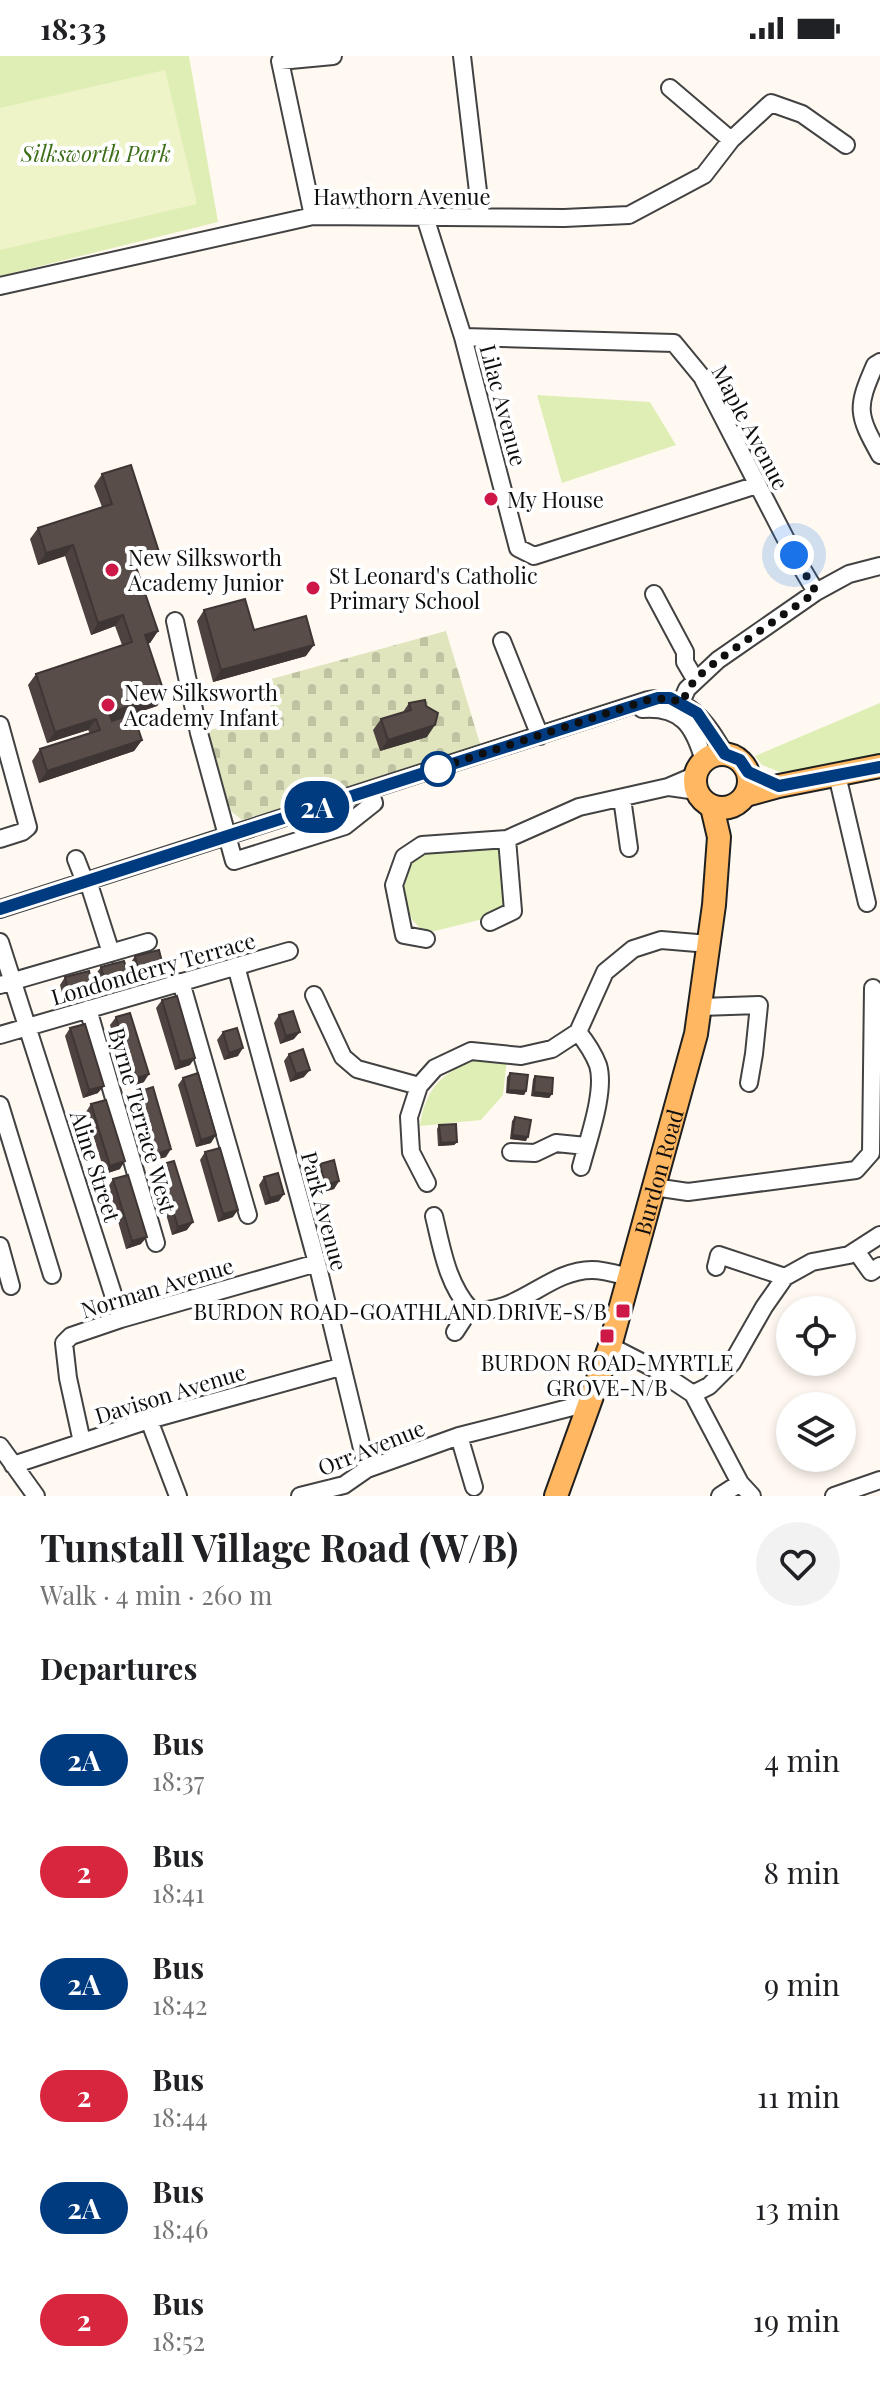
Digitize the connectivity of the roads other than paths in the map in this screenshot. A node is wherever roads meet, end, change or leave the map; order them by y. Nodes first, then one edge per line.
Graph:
1 (333, 56) edge
2 (462, 56) edge
3 (670, 88) dead end
4 (731, 140) junction
5 (846, 145) dead end
6 (313, 216) junction
7 (425, 217) junction
8 (481, 217) junction
9 (0, 286) edge
10 (463, 337) junction
11 (880, 362) edge
12 (880, 455) edge
13 (757, 485) junction
14 (880, 566) edge
15 (816, 592) junction
16 (654, 594) dead end
17 (175, 621) dead end
18 (502, 641) dead end
19 (695, 679) junction
20 (678, 708) junction
21 (0, 725) edge
22 (540, 736) junction
23 (880, 766) edge
24 (837, 775) junction
25 (716, 784) junction
26 (779, 786) junction
27 (370, 790) junction
28 (622, 798) junction
29 (228, 836) junction
30 (0, 839) edge
31 (507, 839) junction
32 (629, 848) dead end
33 (76, 859) dead end
34 (86, 882) junction
35 (867, 903) dead end
36 (0, 909) edge
37 (490, 922) dead end
38 (426, 939) dead end
39 (0, 942) edge
40 (148, 942) dead end
41 (709, 944) junction
42 (289, 951) dead end
43 (111, 953) junction
44 (236, 966) junction
45 (181, 982) junction
46 (7, 983) edge
47 (873, 988) dead end
48 (314, 995) dead end
49 (777, 1000) dead end
50 (759, 1005) junction
51 (701, 1007) junction
52 (88, 1009) junction
53 (29, 1026) junction
54 (578, 1032) junction
55 (0, 1035) edge
56 (749, 1083) dead end
57 (419, 1086) junction
58 (0, 1105) edge
59 (586, 1146) junction
60 (511, 1152) dead end
61 (581, 1167) dead end
62 (427, 1183) dead end
63 (654, 1187) junction
64 (248, 1215) dead end
65 (434, 1216) dead end
66 (880, 1235) edge
67 (156, 1243) dead end
68 (0, 1246) edge
69 (856, 1251) junction
70 (317, 1263) junction
71 (880, 1266) edge
72 (716, 1267) dead end
73 (52, 1275) dead end
74 (629, 1277) junction
75 (785, 1277) junction
76 (11, 1286) dead end
77 (470, 1309) junction
78 (121, 1319) junction
79 (455, 1332) dead end
80 (610, 1346) junction
81 (340, 1367) junction
82 (693, 1394) junction
83 (588, 1403) junction
84 (149, 1420) junction
85 (459, 1436) junction
86 (82, 1442) junction
87 (0, 1446) edge
88 (13, 1465) junction
89 (367, 1469) junction
90 (880, 1480) edge
91 (740, 1483) junction
92 (474, 1487) dead end
93 (844, 1494) edge
94 (36, 1496) edge
95 (178, 1496) edge
96 (300, 1496) edge
97 (556, 1496) edge
98 (720, 1496) edge
99 (752, 1496) edge

1 - 6 street
2 - 8 street
3 - 4 street
4 - 5 street
4 - 8 street, Hawthorn Avenue
6 - 7 street, Hawthorn Avenue
6 - 9 street, Hawthorn Avenue
7 - 8 street, Hawthorn Avenue
7 - 10 street, Lilac Avenue
10 - 13 street, Maple Avenue
10 - 13 street, Lilac Avenue
11 - 12 street
13 - 15 street, Maple Avenue
14 - 15 street
15 - 19 street
16 - 19 street
17 - 29 street
18 - 22 street
19 - 20 street
20 - 22 street
20 - 25 street
21 - 30 street
22 - 27 street
23 - 24 main road
24 - 26 main road
24 - 35 street
25 - 26 main road
25 - 26 main road
25 - 28 street
25 - 41 main road, Burdon Road
27 - 29 street
27 - 29 street
28 - 31 street
28 - 32 street
29 - 34 street
31 - 37 street
31 - 38 street
33 - 34 street
34 - 36 street
34 - 43 street
39 - 46 street, Aline Street
40 - 43 street
41 - 51 main road, Burdon Road
41 - 54 street
42 - 44 street, Londonderry Terrace
43 - 46 street
44 - 45 street, Londonderry Terrace
44 - 70 street, Park Avenue
45 - 52 street, Londonderry Terrace
45 - 64 street
46 - 53 street, Aline Street
47 - 63 street
48 - 57 street
49 - 50 street
50 - 51 street
50 - 56 street
51 - 63 main road, Burdon Road
52 - 53 street, Londonderry Terrace
52 - 67 street, Byrne Terrace West
53 - 55 street, Londonderry Terrace
53 - 78 street, Aline Street
54 - 57 street
54 - 59 street
57 - 62 street
58 - 73 street
59 - 60 street
59 - 61 street
63 - 74 main road, Burdon Road
65 - 77 street
66 - 69 street
68 - 76 street
69 - 71 street
69 - 75 street
70 - 78 street, Norman Avenue
70 - 81 street, Park Avenue
72 - 75 street
74 - 77 street
74 - 80 main road, Burdon Road
75 - 82 street
77 - 79 street
78 - 86 street, Norman Avenue
80 - 82 street
80 - 83 main road, Burdon Road
81 - 84 street, Davison Avenue
81 - 89 street, Park Avenue
82 - 91 street
83 - 85 street, Orr Avenue
83 - 97 main road, Burdon Road
84 - 86 street, Davison Avenue
84 - 95 street
85 - 89 street, Orr Avenue
85 - 92 street, Orr Avenue
86 - 88 street, Davison Avenue
87 - 88 street
88 - 94 street
89 - 96 street, Orr Avenue
90 - 93 street
91 - 98 street
91 - 99 street

